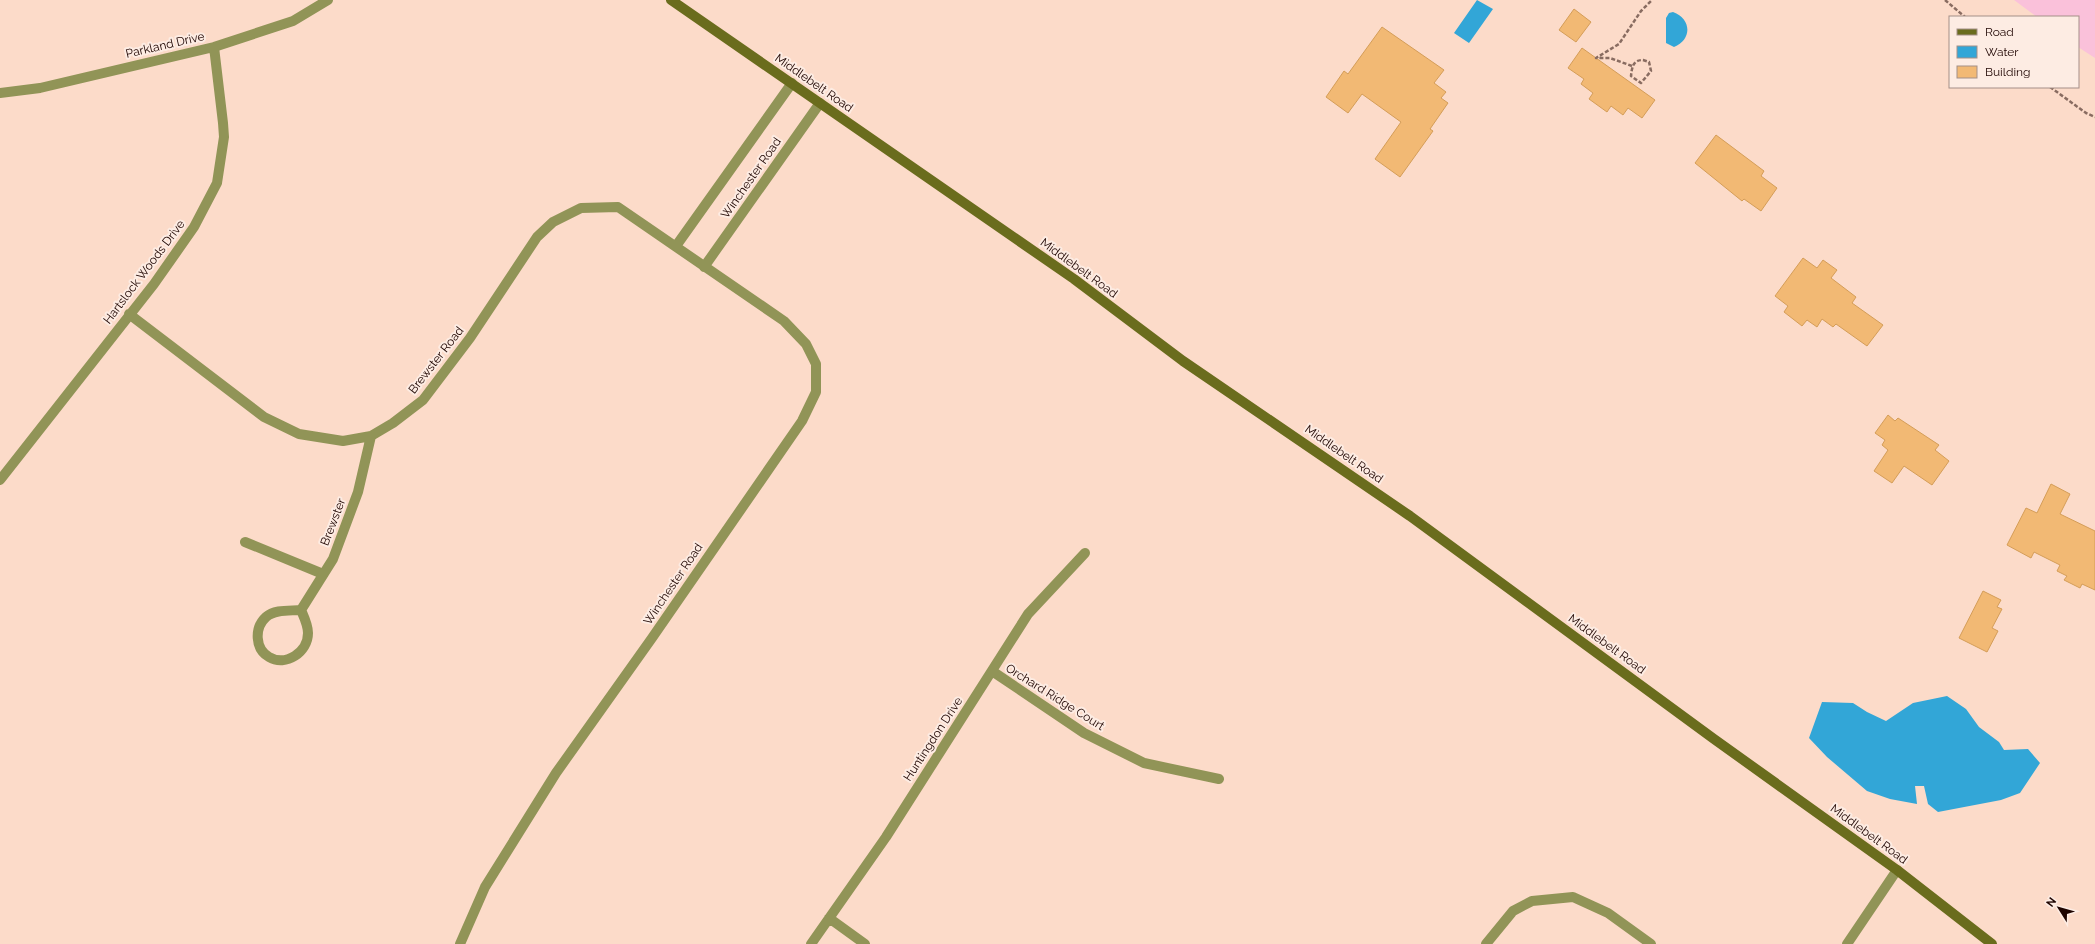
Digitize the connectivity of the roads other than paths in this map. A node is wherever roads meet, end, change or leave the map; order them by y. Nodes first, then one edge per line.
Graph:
1 (328, 0) edge
2 (671, 0) edge
3 (214, 47) junction
4 (792, 83) junction
5 (0, 93) edge
6 (820, 103) junction
7 (676, 246) junction
8 (689, 256) joint
9 (704, 267) junction
10 (129, 314) junction
11 (371, 436) junction
12 (0, 480) edge
13 (245, 542) dead end
14 (1084, 553) dead end
15 (323, 574) junction
16 (301, 610) junction
17 (992, 671) junction
18 (1219, 779) dead end
19 (1897, 870) junction
20 (829, 918) junction
21 (460, 944) edge
22 (811, 944) edge
23 (865, 944) edge
24 (1486, 944) edge
25 (1651, 944) edge
26 (1847, 944) edge
27 (1992, 944) edge

1 - 3 street, Parkland Drive
2 - 4 street, Middlebelt Road
3 - 5 street, Parkland Drive
3 - 10 street, Hartslock Woods Drive
4 - 6 street, Middlebelt Road
4 - 7 street, Winchester Road
6 - 9 street, Winchester Road
6 - 19 street, Middlebelt Road
7 - 8 street, Brewster Road
7 - 11 street, Brewster Road
8 - 9 street, Winchester Road
9 - 21 street, Winchester Road
10 - 11 street, Brewster Road
10 - 12 street, Hartslock Woods Drive
11 - 15 street, Brewster
13 - 15 street
14 - 17 street, Huntingdon Drive
15 - 16 street, Brewster
16 - 16 street
17 - 18 street, Orchard Ridge Court
17 - 20 street, Huntingdon Drive
19 - 26 street
19 - 27 street, Middlebelt Road
20 - 22 street, Huntingdon Drive
20 - 23 street
24 - 25 street

